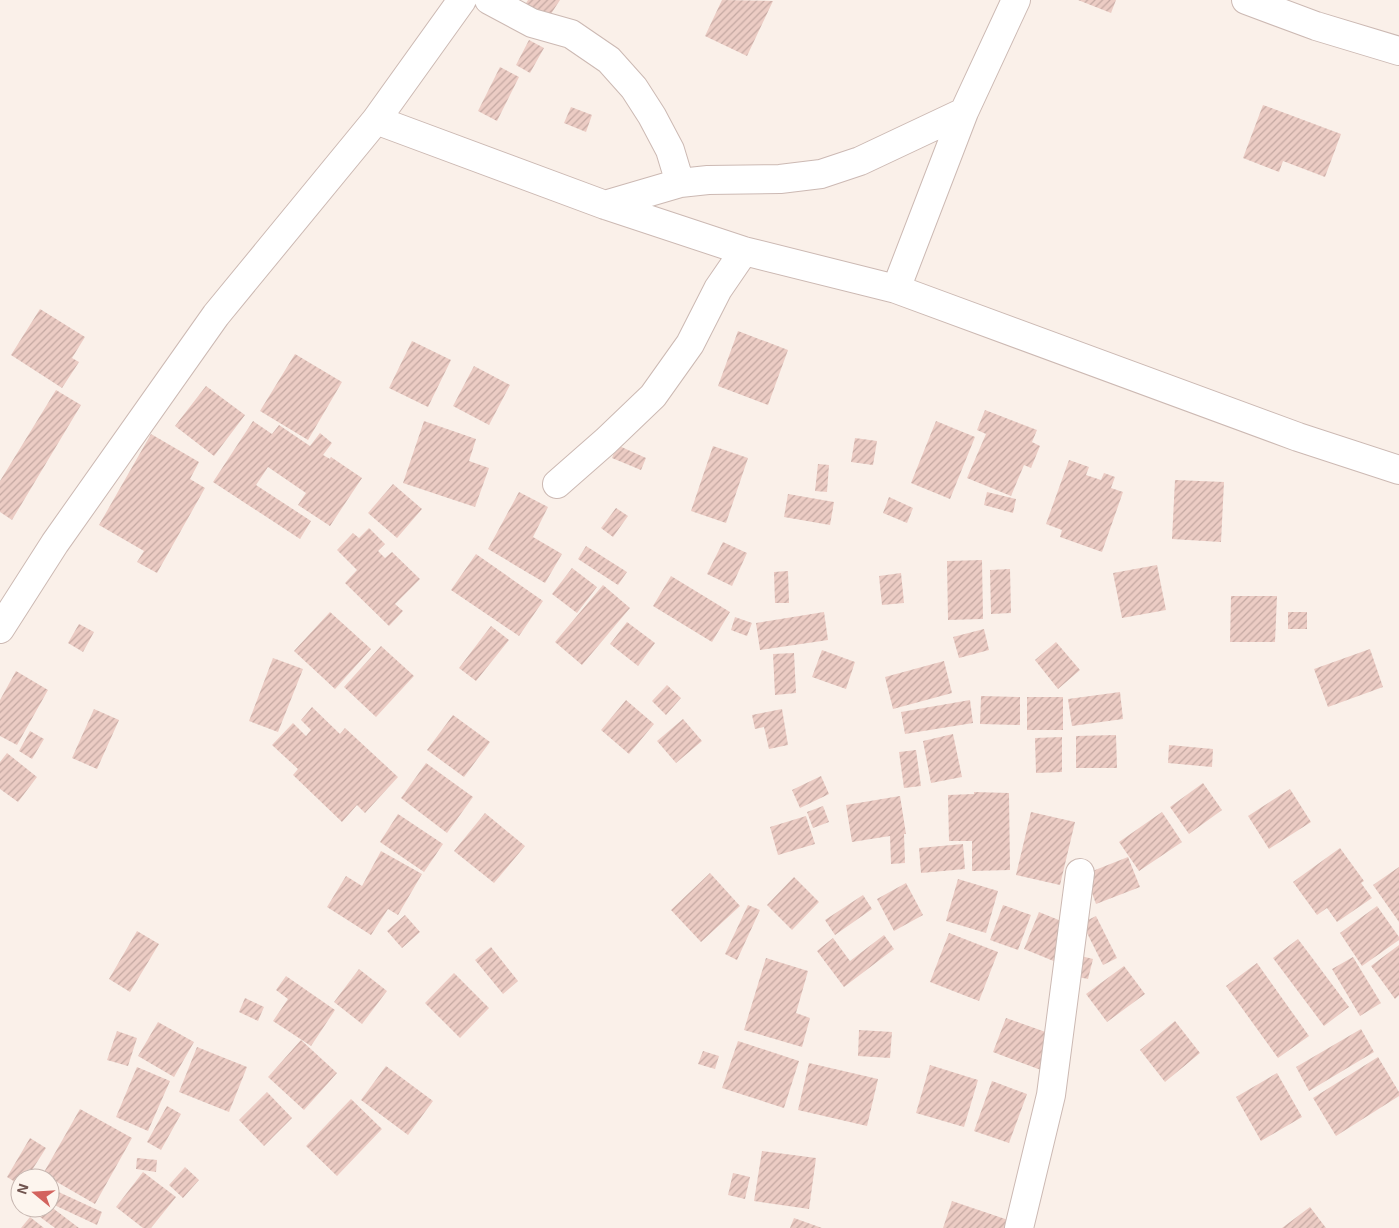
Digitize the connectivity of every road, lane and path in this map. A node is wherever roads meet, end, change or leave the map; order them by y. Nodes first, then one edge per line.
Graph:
1 (462, 0) edge
2 (489, 0) edge
3 (1016, 0) edge
4 (1246, 0) edge
5 (1399, 51) edge
6 (964, 112) junction
7 (376, 120) junction
8 (680, 183) junction
9 (604, 205) junction
10 (744, 251) junction
11 (896, 289) junction
12 (1399, 470) edge
13 (557, 484) dead end
14 (0, 629) edge
15 (1080, 873) dead end
16 (1019, 1228) edge

1 - 7 street
2 - 8 street
3 - 6 street
4 - 5 street
6 - 8 street
6 - 11 street
7 - 9 street
7 - 14 street
8 - 9 street
9 - 10 street
10 - 11 street
10 - 13 street
11 - 12 street
15 - 16 street

